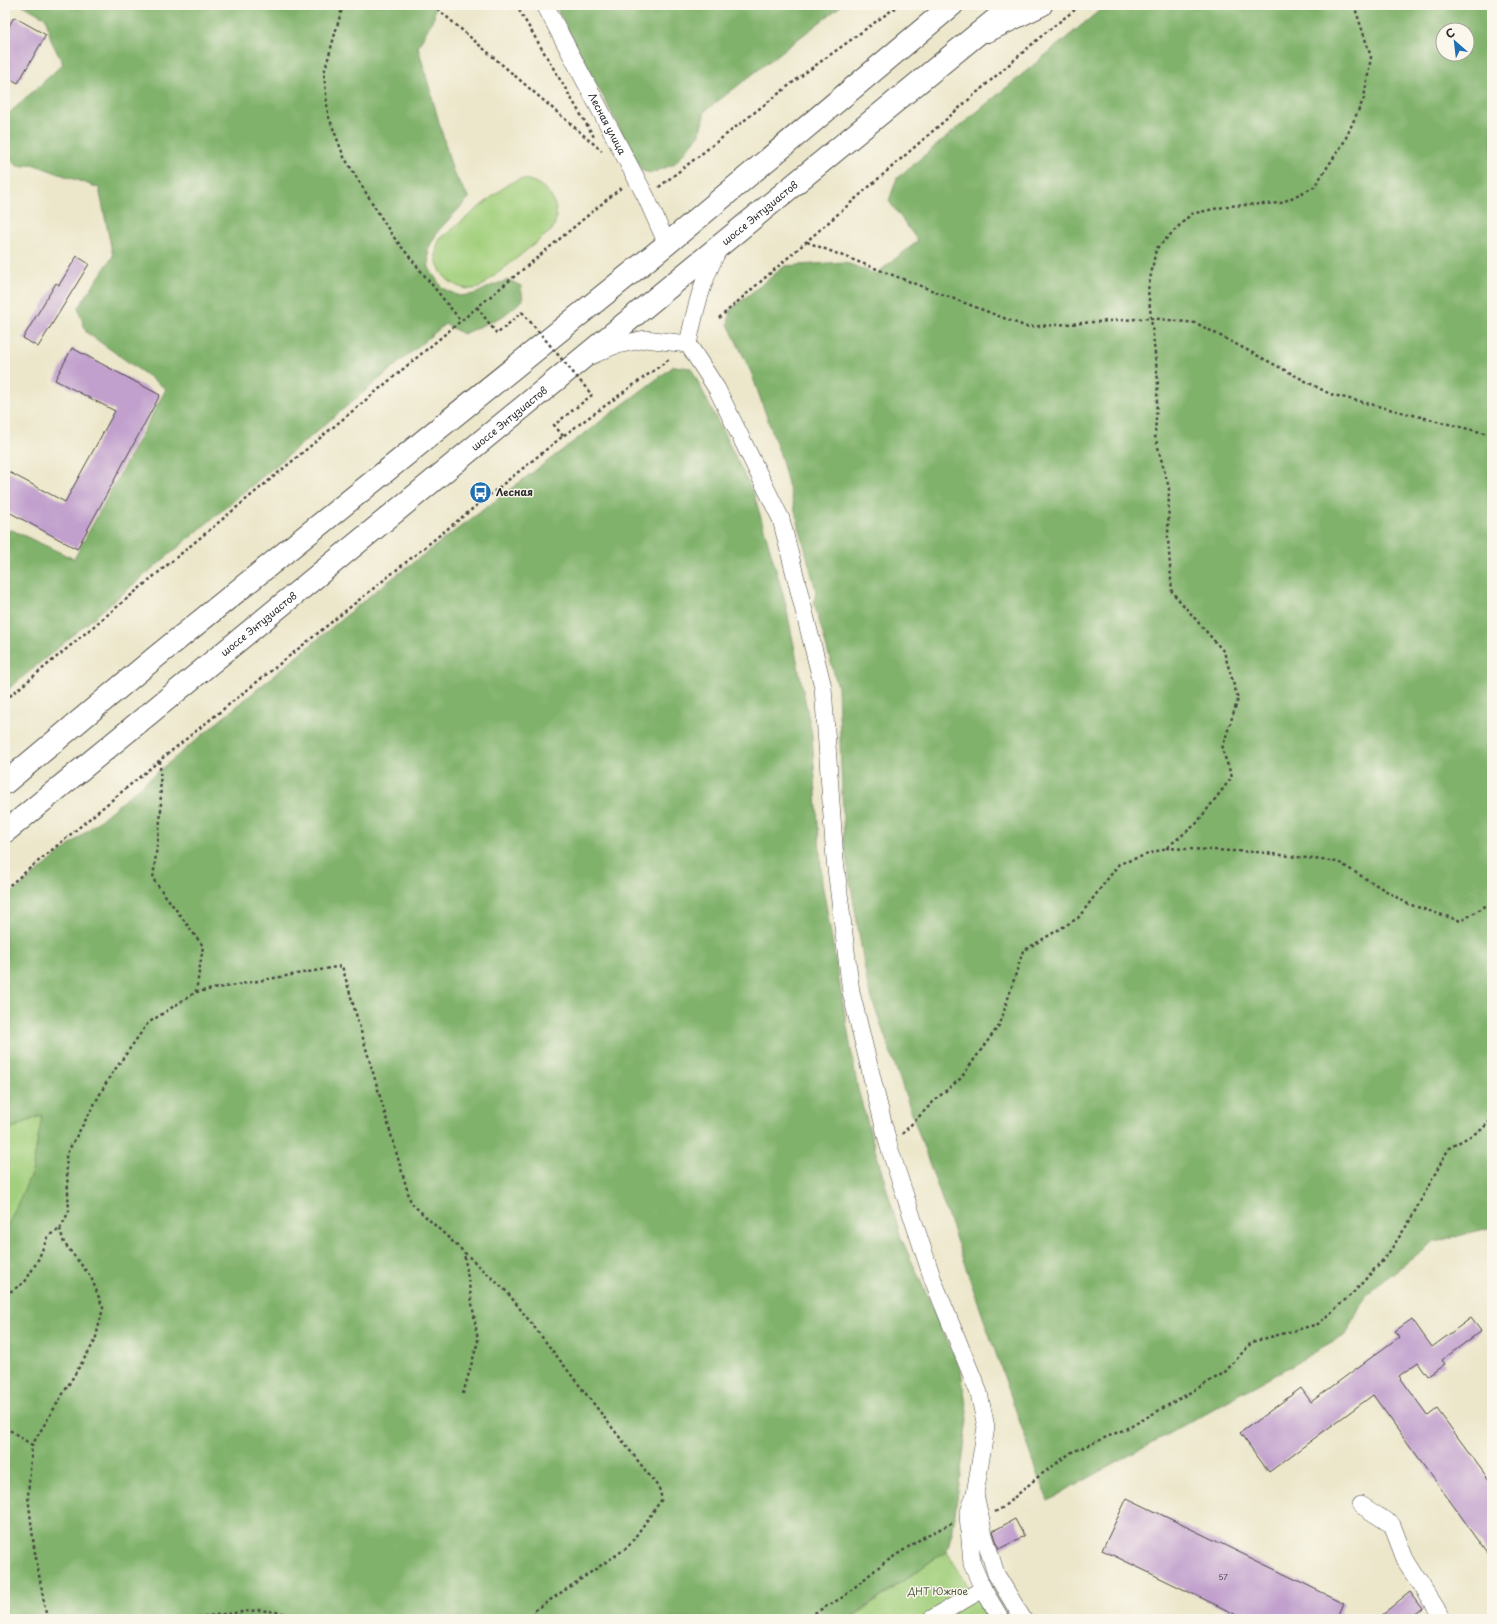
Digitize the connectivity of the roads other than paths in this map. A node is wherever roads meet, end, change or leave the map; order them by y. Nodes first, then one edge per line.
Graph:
1 (545, 5) edge
2 (952, 5) edge
3 (1013, 5) edge
4 (1041, 5) edge
5 (975, 37) junction
6 (668, 244) junction
7 (719, 247) junction
8 (682, 349) junction
9 (579, 361) junction
10 (5, 783) edge
11 (5, 832) edge
12 (1361, 1505) dead end
13 (974, 1517) junction
14 (983, 1589) junction
15 (931, 1619) edge
16 (1001, 1619) edge
17 (1023, 1619) edge
18 (1443, 1619) edge

1 - 6 street, Лесная улица
2 - 6 main road
3 - 5 main road, шоссе Энтузиастов
4 - 5 main road
5 - 7 main road, шоссе Энтузиастов
6 - 10 main road
7 - 8 street
7 - 9 main road, шоссе Энтузиастов
8 - 9 street
8 - 13 street
9 - 11 main road, шоссе Энтузиастов
12 - 18 street
13 - 14 street
13 - 17 street
14 - 15 street
14 - 16 street

